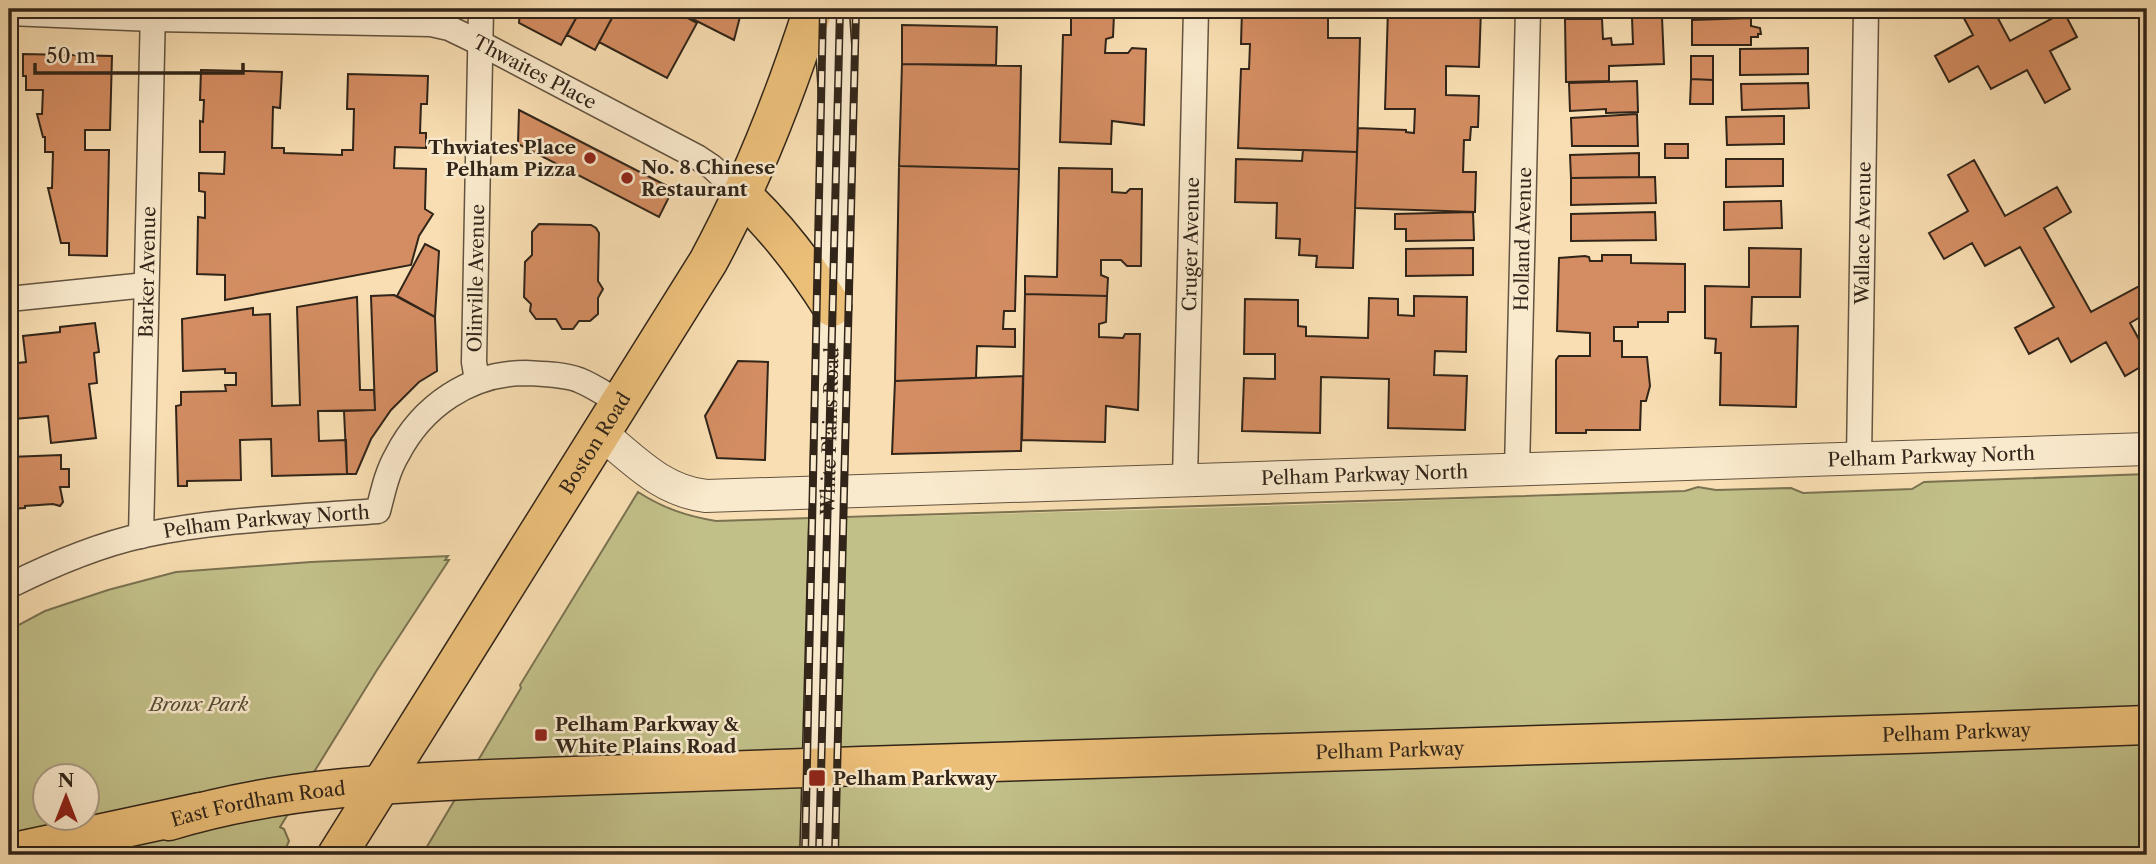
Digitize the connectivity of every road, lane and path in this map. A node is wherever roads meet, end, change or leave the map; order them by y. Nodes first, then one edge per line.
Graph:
1 (481, 9) edge
2 (813, 9) edge
3 (831, 9) edge
4 (1196, 9) edge
5 (1528, 9) edge
6 (1866, 9) edge
7 (9, 13) edge
8 (153, 14) edge
9 (480, 43) junction
10 (743, 196) junction
11 (146, 285) junction
12 (9, 299) edge
13 (832, 307) junction
14 (477, 380) junction
15 (612, 419) junction
16 (2147, 449) edge
17 (1859, 459) junction
18 (1517, 470) junction
19 (1185, 480) junction
20 (829, 494) junction
21 (142, 536) junction
22 (9, 586) edge
23 (2147, 725) edge
24 (820, 767) junction
25 (382, 785) junction
26 (200, 812) junction
27 (9, 853) edge
28 (56, 855) edge
29 (337, 855) edge
30 (818, 855) edge

1 - 9 street, Olinville Avenue
2 - 10 main road, Boston Road
3 - 13 main road, White Plains Road
4 - 19 street, Cruger Avenue
5 - 18 street, Holland Avenue
6 - 17 street, Wallace Avenue
7 - 8 street, Thwaites Place
8 - 9 street, Thwaites Place
8 - 11 street, Barker Avenue
9 - 10 street, Thwaites Place
9 - 14 street, Olinville Avenue
10 - 13 main road
10 - 15 main road, Boston Road
11 - 12 street
11 - 21 street, Barker Avenue
13 - 20 main road, White Plains Road
14 - 15 street, Pelham Parkway North
14 - 21 street, Pelham Parkway North
15 - 20 street, Pelham Parkway North
15 - 25 main road, Boston Road
16 - 17 street, Pelham Parkway North
17 - 18 street, Pelham Parkway North
18 - 19 street, Pelham Parkway North
19 - 20 street, Pelham Parkway North
20 - 24 main road, White Plains Road
21 - 22 street, Pelham Parkway North
23 - 24 main road, Pelham Parkway
24 - 25 main road, Pelham Parkway
24 - 30 main road, White Plains Road
25 - 26 main road, East Fordham Road
25 - 29 main road, Boston Road
26 - 27 main road
26 - 28 main road, East Fordham Road

